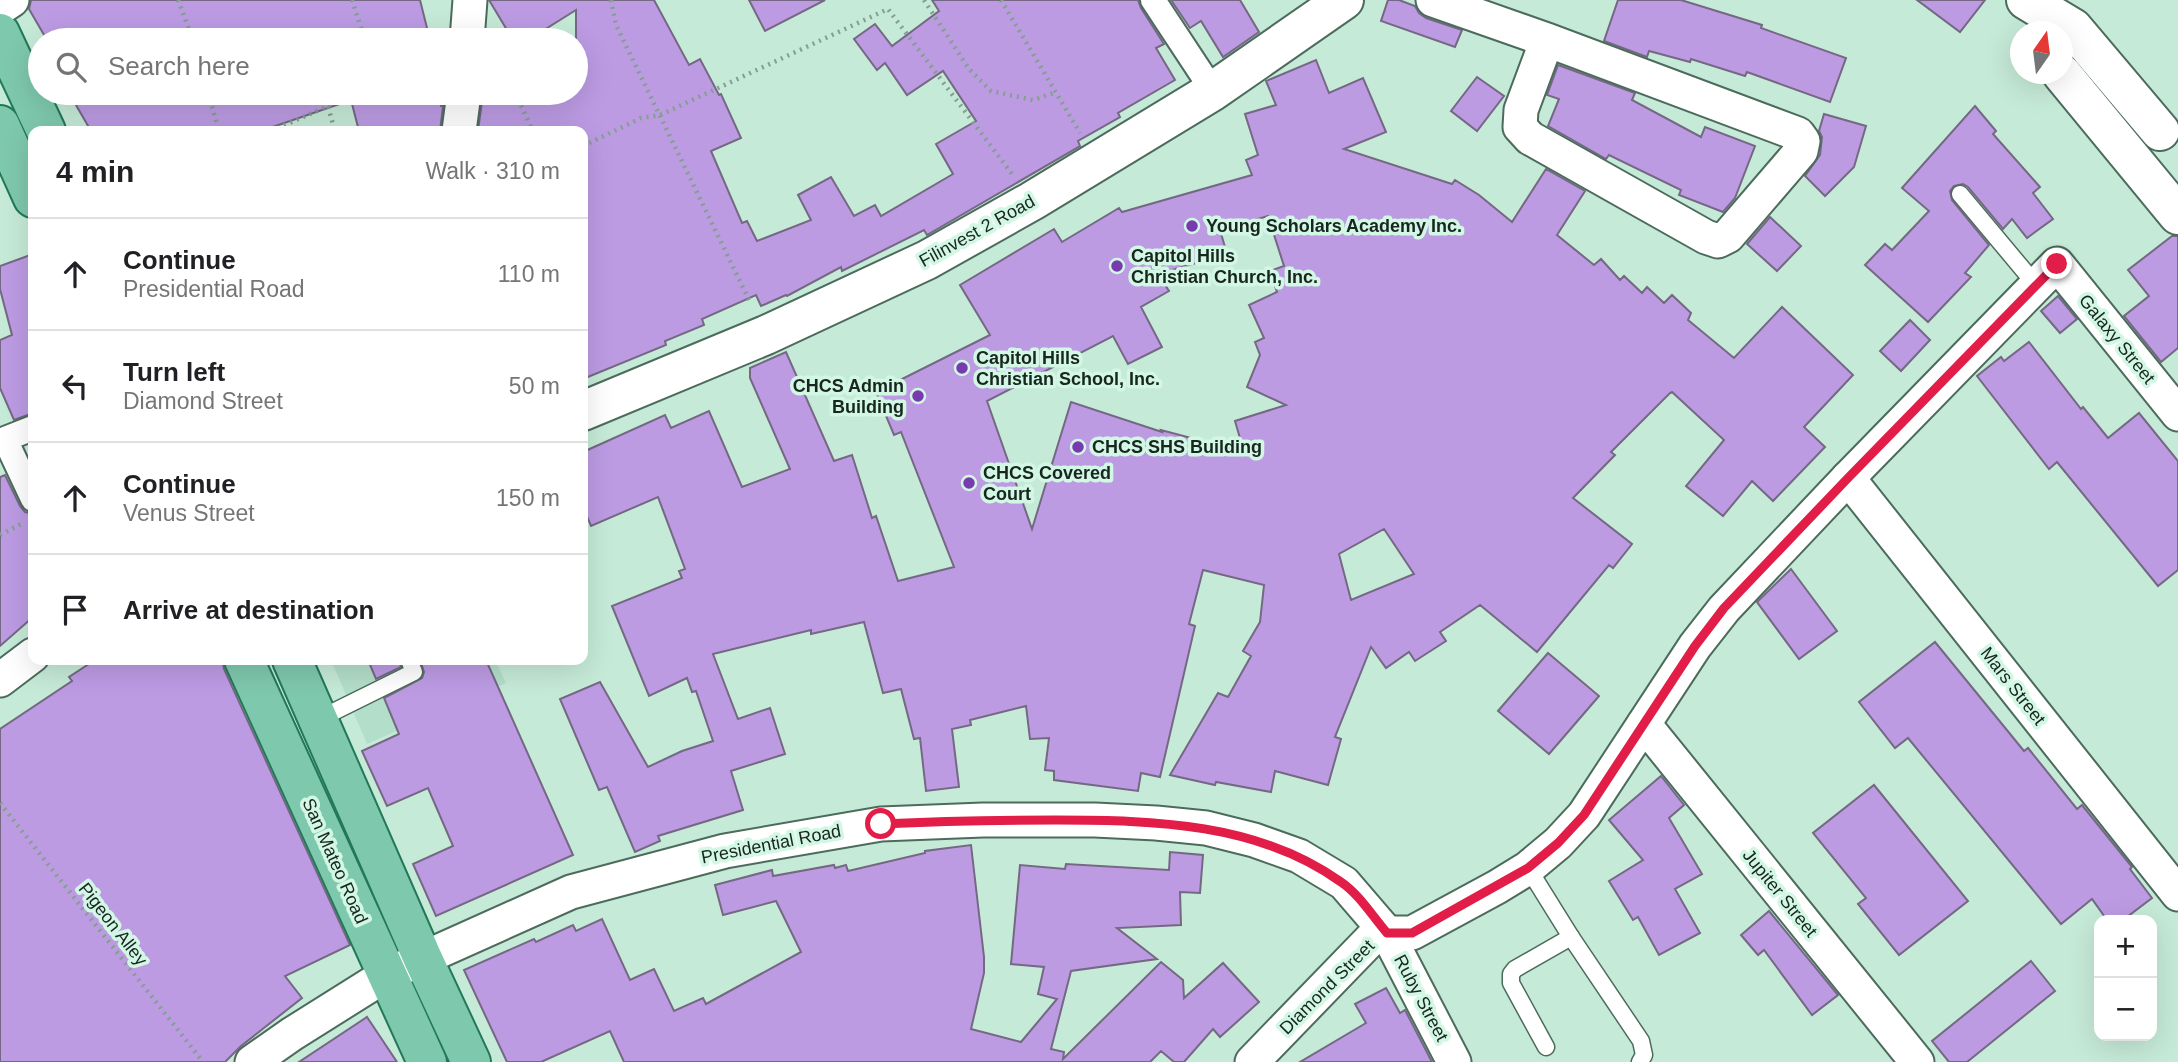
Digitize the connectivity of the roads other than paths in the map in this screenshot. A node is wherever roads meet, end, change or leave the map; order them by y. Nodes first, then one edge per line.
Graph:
1 (12, 0) edge
2 (470, 0) edge
3 (1153, 0) edge
4 (1344, 0) edge
5 (1433, 0) edge
6 (2024, 0) edge
7 (0, 8) edge
8 (2032, 21) edge
9 (468, 28) edge
10 (0, 33) edge
11 (1547, 40) junction
12 (2070, 84) edge
13 (1213, 91) junction
14 (28, 93) edge
15 (34, 105) edge
16 (462, 105) edge
17 (0, 125) edge
18 (44, 126) edge
19 (460, 126) edge
20 (2169, 130) edge
21 (2110, 131) junction
22 (2150, 181) junction
23 (28, 187) edge
24 (1960, 194) dead end
25 (2178, 215) edge
26 (2046, 275) junction
27 (588, 409) edge
28 (2178, 414) edge
29 (28, 430) edge
30 (1848, 478) junction
31 (28, 488) edge
32 (28, 658) edge
33 (246, 665) edge
34 (294, 665) edge
35 (411, 665) edge
36 (0, 680) edge
37 (319, 719) junction
38 (1644, 724) junction
39 (1528, 868) junction
40 (2178, 894) edge
41 (1387, 933) junction
42 (1571, 937) junction
43 (423, 959) junction
44 (386, 975) junction
45 (1546, 1047) dead end
46 (252, 1062) edge
47 (427, 1062) edge
48 (471, 1062) edge
49 (1252, 1062) edge
50 (1454, 1062) edge
51 (1640, 1062) edge
52 (1917, 1062) edge

1 - 7 street
2 - 9 street
3 - 13 street
4 - 13 street, Filinvest 2 Road
5 - 11 street
6 - 8 street
6 - 20 street
10 - 14 main road
11 - 11 street
12 - 21 street
13 - 27 street, Filinvest 2 Road
15 - 18 main road
16 - 19 street
17 - 23 main road
20 - 21 street
20 - 22 street
21 - 22 street
22 - 25 street
24 - 26 lane
26 - 28 street, Galaxy Street
26 - 30 street, Diamond Street
29 - 31 street
30 - 38 street, Diamond Street
30 - 40 street, Mars Street
32 - 36 street
33 - 44 main road, San Mateo Road
34 - 37 main road
35 - 37 lane
37 - 43 main road
38 - 39 street, Diamond Street
38 - 52 street, Jupiter Street
39 - 41 street, Diamond Street
39 - 42 lane
41 - 43 street, Presidential Road
41 - 49 street, Diamond Street
41 - 50 street, Ruby Street
42 - 45 lane
42 - 51 lane
43 - 44 street, Presidential Road
43 - 48 main road
44 - 46 street, Presidential Road
44 - 47 main road, San Mateo Road

